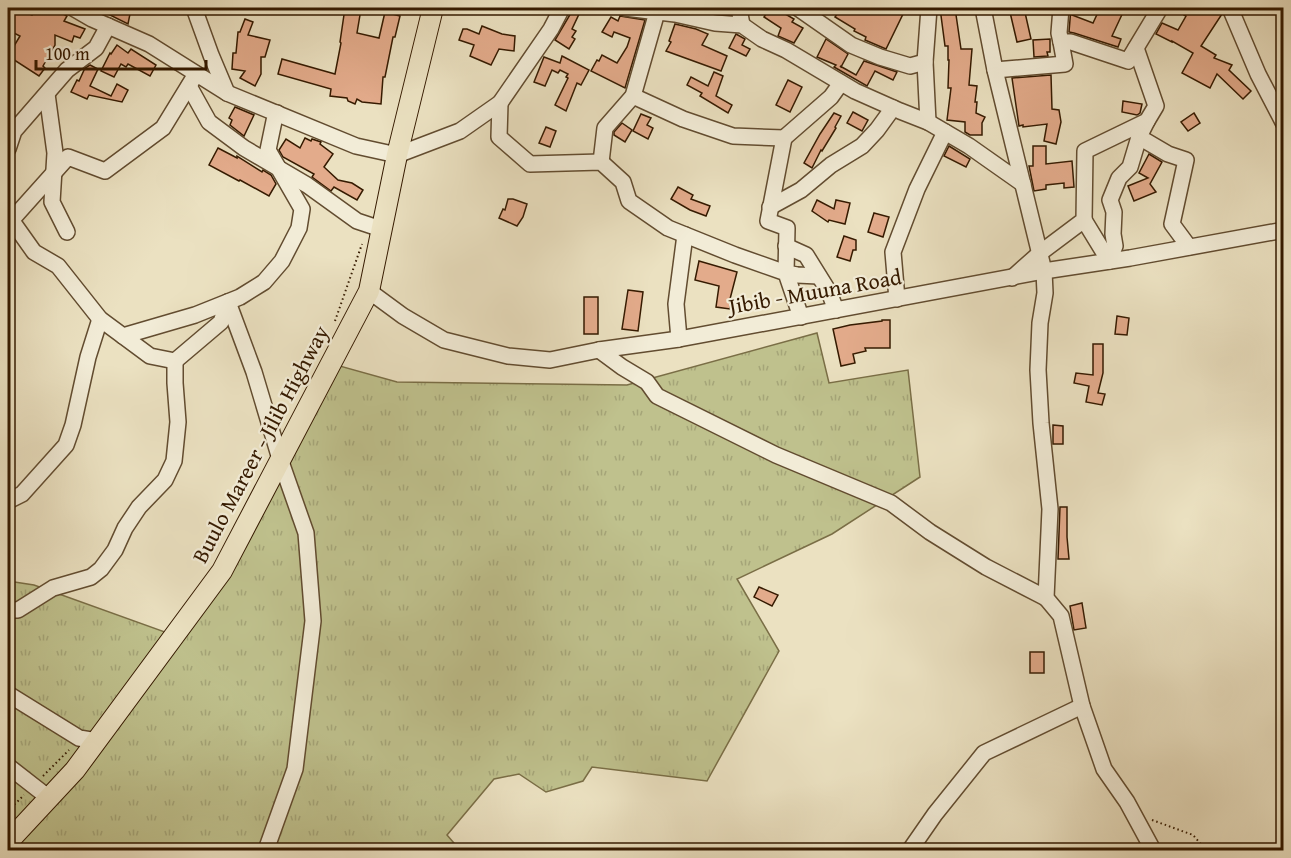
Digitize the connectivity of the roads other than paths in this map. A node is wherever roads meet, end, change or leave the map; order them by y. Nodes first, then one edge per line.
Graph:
1 (73, 8) edge
2 (194, 8) edge
3 (433, 8) edge
4 (562, 8) edge
5 (625, 8) edge
6 (739, 8) edge
7 (798, 8) edge
8 (929, 8) edge
9 (983, 8) edge
10 (1061, 8) edge
11 (1160, 8) edge
12 (1230, 8) edge
13 (657, 12) junction
14 (108, 26) junction
15 (742, 26) junction
16 (1061, 42) junction
17 (1136, 48) junction
18 (925, 62) junction
19 (995, 70) junction
20 (193, 80) junction
21 (841, 83) junction
22 (227, 93) junction
23 (46, 94) junction
24 (633, 96) junction
25 (500, 103) junction
26 (893, 108) junction
27 (278, 113) junction
28 (928, 122) junction
29 (1147, 122) junction
30 (1284, 124) edge
31 (945, 132) junction
32 (1139, 137) junction
33 (784, 138) junction
34 (8, 148) edge
35 (397, 155) junction
36 (601, 162) junction
37 (277, 168) junction
38 (54, 174) junction
39 (1023, 184) junction
40 (770, 207) junction
41 (1084, 220) junction
42 (9, 221) edge
43 (1284, 230) edge
44 (67, 232) dead end
45 (373, 233) junction
46 (685, 235) junction
47 (786, 246) junction
48 (1189, 247) junction
49 (1040, 253) junction
50 (1109, 261) junction
51 (1044, 271) junction
52 (786, 273) junction
53 (818, 276) junction
54 (1011, 278) junction
55 (369, 291) junction
56 (897, 299) junction
57 (228, 302) junction
58 (836, 310) junction
59 (801, 317) junction
60 (100, 319) junction
61 (123, 336) junction
62 (679, 339) junction
63 (599, 350) junction
64 (175, 361) junction
65 (280, 459) junction
66 (8, 501) edge
67 (1046, 598) junction
68 (8, 610) edge
69 (8, 694) edge
70 (1082, 706) junction
71 (97, 741) junction
72 (8, 765) edge
73 (49, 798) junction
74 (8, 842) edge
75 (266, 850) edge
76 (910, 850) edge
77 (1153, 850) edge

1 - 14 street
2 - 22 street
3 - 35 main road, Buulo Mareer - Jilib Highway
4 - 25 street
5 - 13 street
6 - 15 street
7 - 18 street
8 - 18 street
9 - 19 street
10 - 16 street
11 - 17 street
12 - 30 street
13 - 15 street
13 - 24 street
14 - 20 street
14 - 23 street
15 - 21 street
16 - 17 street
16 - 19 street
17 - 29 street
18 - 28 street
19 - 39 street
20 - 22 street
20 - 37 street
20 - 38 street
21 - 26 street
21 - 33 street
22 - 27 street
23 - 34 street
23 - 38 street
24 - 33 street
24 - 36 street
25 - 35 street
25 - 36 street
26 - 28 street
26 - 40 street
27 - 35 street
27 - 37 street
28 - 31 street
29 - 32 street
29 - 41 street
31 - 39 street
31 - 56 street
32 - 48 street
32 - 50 street
33 - 40 street
35 - 45 main road, Buulo Mareer - Jilib Highway
36 - 46 street
37 - 45 street
37 - 57 street
38 - 42 street
38 - 44 street
39 - 49 street
40 - 47 street
41 - 49 street
41 - 50 street
42 - 60 street
43 - 48 street, Jibib - Muuna Road
45 - 55 main road, Buulo Mareer - Jilib Highway
46 - 52 street
46 - 62 street
47 - 52 street
47 - 53 street
48 - 50 street, Jibib - Muuna Road
49 - 51 street
49 - 54 street
50 - 51 street, Jibib - Muuna Road
51 - 54 street, Jibib - Muuna Road
51 - 67 street
52 - 53 street
52 - 59 street
53 - 58 street
54 - 56 street, Jibib - Muuna Road
55 - 63 street, Jibib - Muuna Road
55 - 65 main road, Buulo Mareer - Jilib Highway
56 - 58 street, Jibib - Muuna Road
57 - 61 street
57 - 64 street
57 - 65 street
58 - 59 street, Jibib - Muuna Road
59 - 62 street, Jibib - Muuna Road
60 - 61 street
60 - 66 street
61 - 64 street
62 - 63 street, Jibib - Muuna Road
63 - 67 street
64 - 68 street
65 - 71 main road, Buulo Mareer - Jilib Highway
65 - 75 street
67 - 70 street
69 - 71 street
70 - 76 street
70 - 77 street
71 - 73 main road, Buulo Mareer - Jilib Highway
72 - 73 street
73 - 74 main road, Buulo Mareer - Jilib Highway

